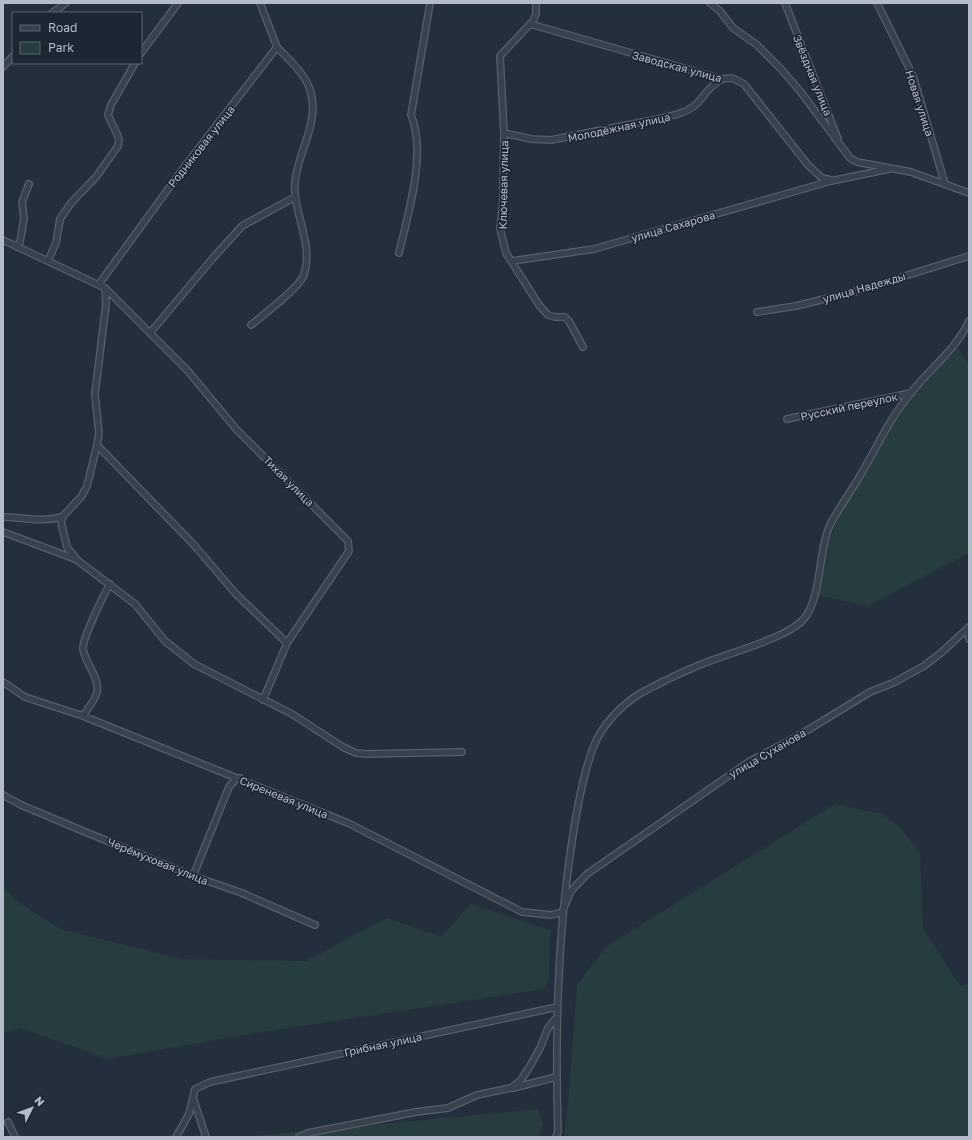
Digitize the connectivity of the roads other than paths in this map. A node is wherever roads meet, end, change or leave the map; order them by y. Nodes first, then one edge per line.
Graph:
1 (66, 3) edge
2 (178, 3) edge
3 (260, 3) edge
4 (430, 3) edge
5 (536, 3) edge
6 (710, 3) edge
7 (785, 3) edge
8 (877, 3) edge
9 (53, 12) edge
10 (530, 24) junction
11 (277, 47) junction
12 (142, 52) edge
13 (12, 57) edge
14 (134, 64) edge
15 (3, 67) edge
16 (722, 80) junction
17 (504, 133) junction
18 (841, 146) junction
19 (889, 169) junction
20 (831, 180) junction
21 (29, 184) dead end
22 (945, 184) junction
23 (969, 193) edge
24 (295, 197) junction
25 (3, 240) edge
26 (17, 247) junction
27 (399, 253) dead end
28 (969, 256) edge
29 (48, 261) junction
30 (512, 261) junction
31 (99, 284) junction
32 (105, 288) junction
33 (757, 312) dead end
34 (969, 321) edge
35 (251, 325) dead end
36 (967, 330) edge
37 (150, 333) junction
38 (584, 347) dead end
39 (911, 393) junction
40 (787, 419) dead end
41 (97, 445) junction
42 (63, 516) junction
43 (3, 517) edge
44 (3, 532) edge
45 (78, 560) junction
46 (110, 584) junction
47 (968, 628) edge
48 (969, 639) edge
49 (287, 643) junction
50 (3, 682) edge
51 (263, 700) junction
52 (83, 716) junction
53 (462, 752) dead end
54 (240, 778) junction
55 (3, 795) edge
56 (193, 876) junction
57 (562, 912) junction
58 (315, 925) dead end
59 (557, 1007) junction
60 (556, 1018) junction
61 (556, 1077) junction
62 (511, 1088) junction
63 (194, 1101) junction
64 (8, 1122) dead end
65 (313, 1132) junction
66 (15, 1137) edge
67 (176, 1137) edge
68 (206, 1137) edge
69 (299, 1137) edge
70 (307, 1137) edge
71 (556, 1137) edge

1 - 9 street
2 - 12 street
3 - 11 street
4 - 27 street
5 - 10 street, Ключевая улица
6 - 18 street
7 - 18 street, Звёздная улица
8 - 22 street, Новая улица
10 - 16 street, Заводская улица
10 - 17 street, Ключевая улица
11 - 24 street
11 - 31 street, Родниковая улица
13 - 15 street
14 - 29 street
16 - 17 street, Молодёжная улица
16 - 20 street, Заводская улица
17 - 30 street, Ключевая улица
18 - 19 street
19 - 20 street, улица Сахарова
19 - 22 street
20 - 30 street, улица Сахарова
21 - 26 street
22 - 23 street
24 - 35 street
24 - 37 street
25 - 26 street, Тихая улица
26 - 29 street, Тихая улица
28 - 33 street, улица Надежды
29 - 31 street, Тихая улица
30 - 38 street, Ключевая улица
31 - 32 street, Тихая улица
32 - 37 street, Тихая улица
32 - 41 street
34 - 36 street
36 - 39 street
37 - 49 street, Тихая улица
39 - 40 street, Русский переулок
39 - 57 street
41 - 42 street
41 - 49 street
42 - 43 street
42 - 45 street
44 - 45 street
45 - 46 street
46 - 51 street
46 - 52 street
47 - 48 street
47 - 57 street, улица Суханова
49 - 51 street, Тихая улица
50 - 52 street, Сиреневая улица
51 - 53 street
52 - 54 street, Сиреневая улица
54 - 56 street
54 - 57 street, Сиреневая улица
55 - 56 street, Черёмуховая улица
56 - 58 street, Черёмуховая улица
57 - 59 street
59 - 60 street
59 - 63 street, Грибная улица
60 - 61 street
60 - 62 street
61 - 62 street
61 - 71 street
62 - 65 street
63 - 67 street
63 - 68 street
64 - 66 street
65 - 69 street
65 - 70 street

